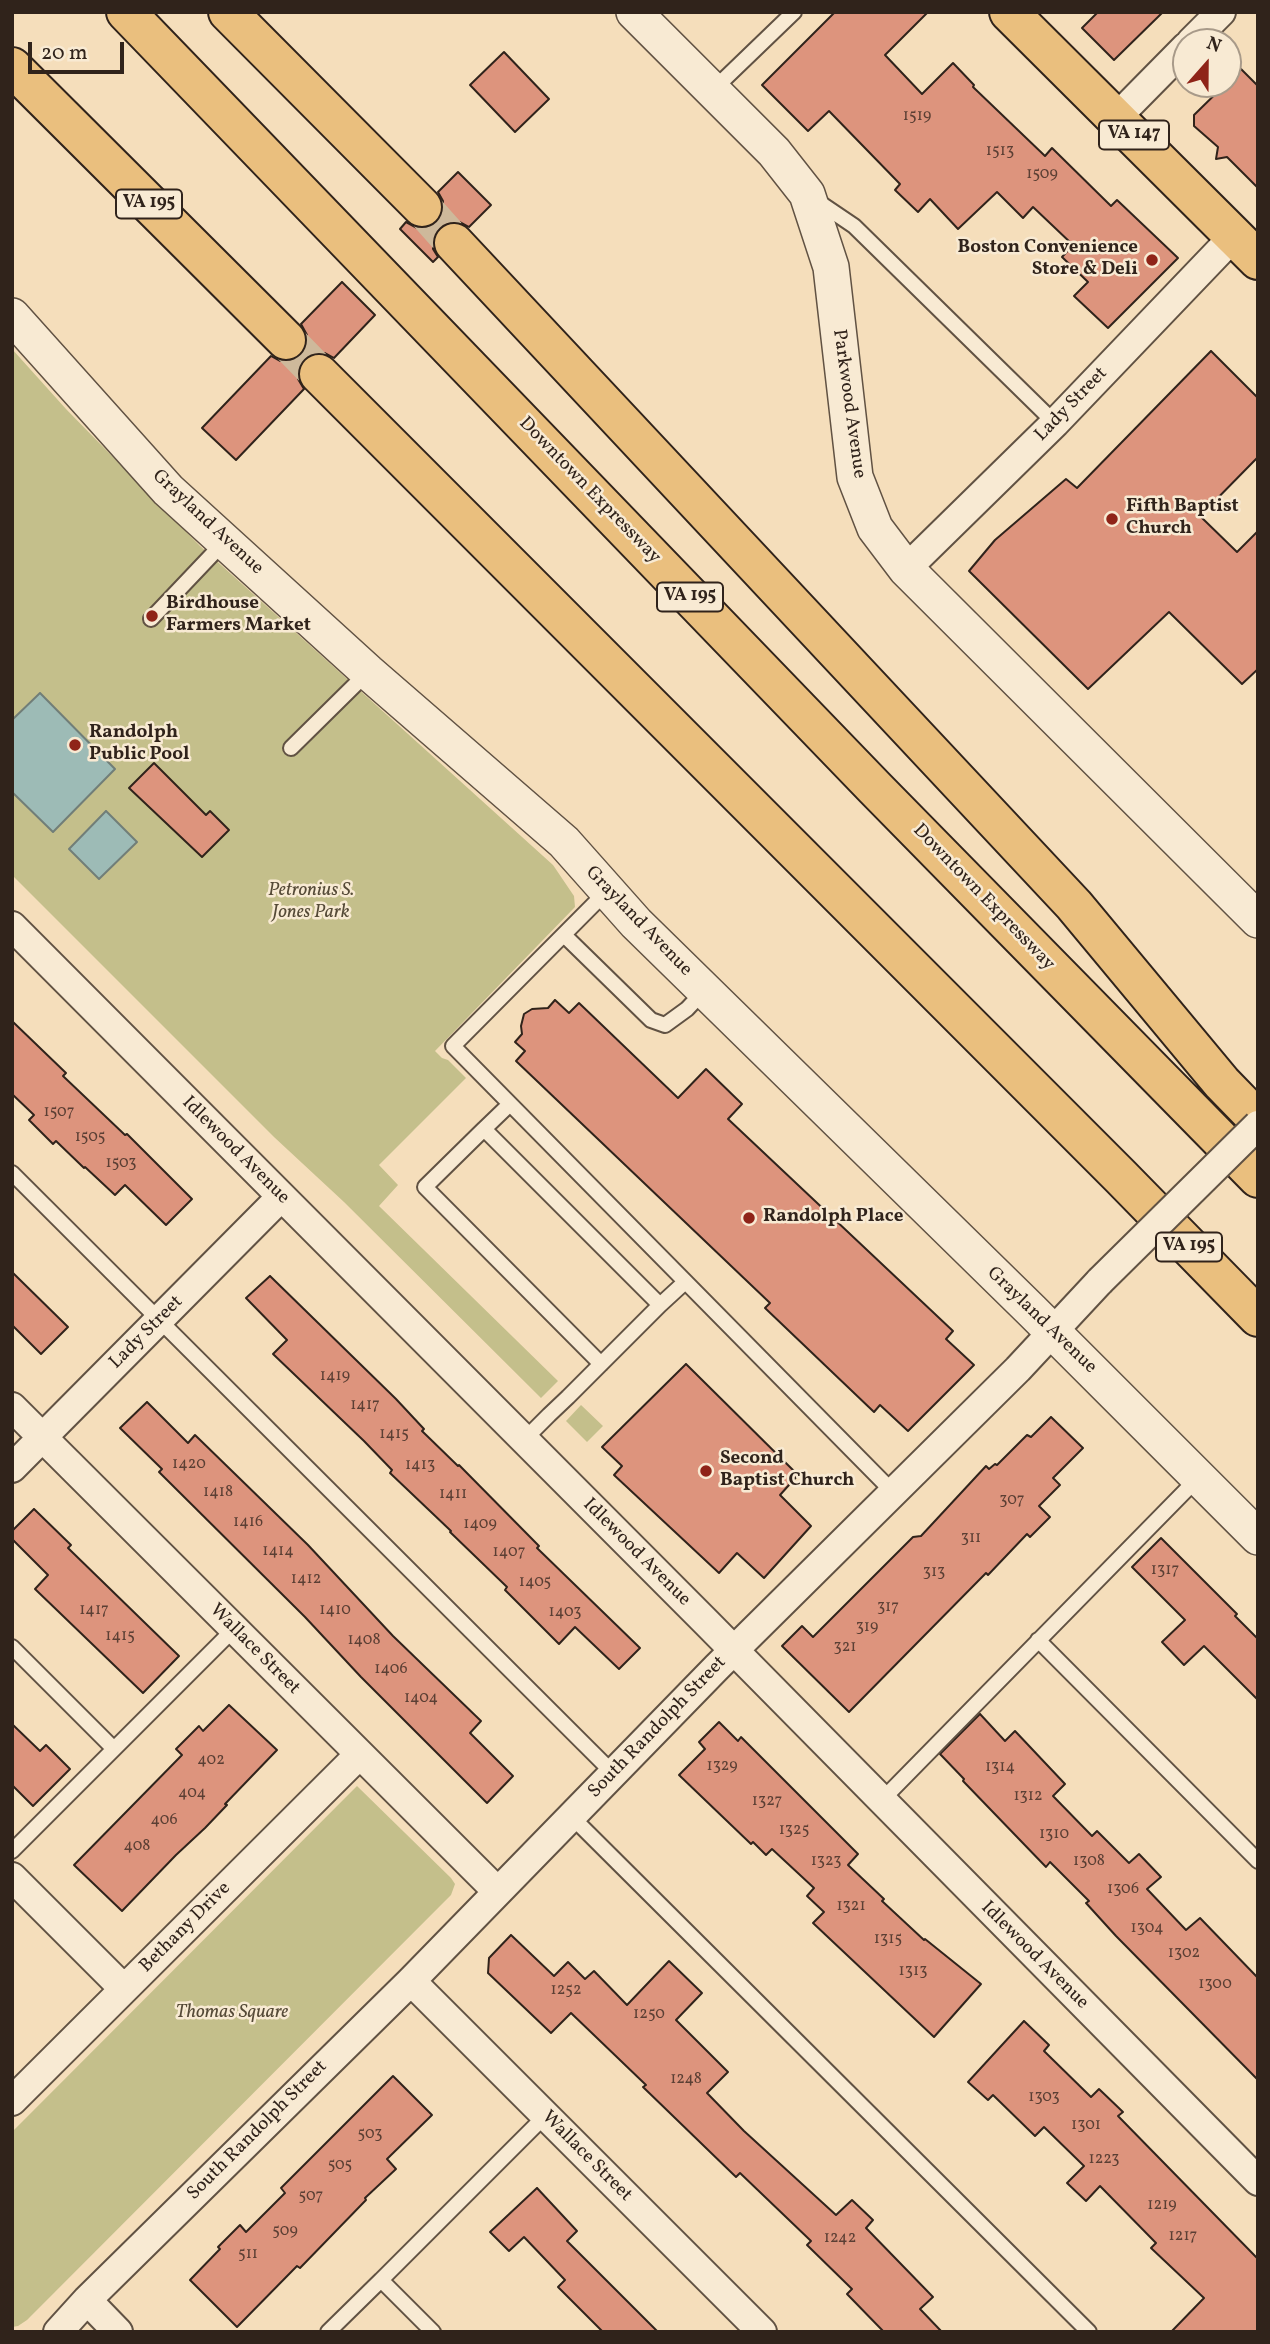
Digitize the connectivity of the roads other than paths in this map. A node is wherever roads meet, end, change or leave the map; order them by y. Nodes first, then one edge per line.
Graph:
1 (126, 12) edge
2 (228, 12) edge
3 (794, 12) edge
4 (1009, 12) edge
5 (1221, 12) edge
6 (636, 13) edge
7 (1205, 28) edge
8 (1172, 61) edge
9 (12, 67) edge
10 (713, 90) junction
11 (1117, 117) junction
12 (807, 194) junction
13 (422, 208) tunnel mouth
14 (454, 243) tunnel mouth
15 (1246, 248) edge
16 (12, 317) edge
17 (286, 340) tunnel mouth
18 (319, 374) tunnel mouth
19 (1055, 423) junction
20 (225, 541) junction
21 (905, 569) junction
22 (152, 619) dead end
23 (368, 672) junction
24 (291, 748) dead end
25 (606, 892) junction
26 (1074, 905) junction
27 (1258, 920) edge
28 (12, 926) edge
29 (564, 935) junction
30 (704, 991) junction
31 (1258, 1082) edge
32 (510, 1104) junction
33 (1258, 1122) edge
34 (484, 1129) junction
35 (12, 1173) edge
36 (1258, 1178) edge
37 (281, 1197) junction
38 (685, 1282) junction
39 (660, 1305) junction
40 (1258, 1317) edge
41 (160, 1320) junction
42 (1052, 1331) junction
43 (601, 1364) junction
44 (12, 1407) edge
45 (42, 1438) junction
46 (523, 1441) junction
47 (12, 1468) edge
48 (1199, 1477) junction
49 (893, 1492) junction
50 (1258, 1537) edge
51 (234, 1629) junction
52 (1038, 1640) junction
53 (12, 1647) edge
54 (733, 1651) junction
55 (114, 1749) junction
56 (359, 1755) junction
57 (614, 1774) junction
58 (881, 1801) junction
59 (572, 1817) junction
60 (12, 1851) edge
61 (1258, 1861) edge
62 (12, 1877) edge
63 (497, 1891) junction
64 (411, 1981) junction
65 (124, 1989) junction
66 (12, 2101) edge
67 (545, 2116) junction
68 (1258, 2181) edge
69 (381, 2280) junction
70 (87, 2300) junction
71 (58, 2332) edge
72 (118, 2332) edge
73 (328, 2332) edge
74 (433, 2332) edge
75 (762, 2332) edge
76 (1089, 2332) edge

1 - 36 main road, Downtown Expressway / VA 195
2 - 13 main road
3 - 10 lane
4 - 11 main road, VA 147
5 - 7 street
6 - 10 street, Parkwood Avenue
8 - 11 street
9 - 17 main road, VA 195
10 - 12 street, Parkwood Avenue
11 - 15 main road, VA 147
12 - 19 lane
12 - 21 street, Parkwood Avenue
14 - 26 main road
15 - 19 street, Lady Street
16 - 20 street, Grayland Avenue
18 - 40 main road, VA 195
19 - 21 street, Lady Street
20 - 22 lane
20 - 23 street, Grayland Avenue
21 - 27 street, Parkwood Avenue
23 - 24 lane
23 - 25 street, Grayland Avenue
25 - 29 lane
25 - 30 street, Grayland Avenue
26 - 31 main road
26 - 33 main road
28 - 37 street, Idlewood Avenue
29 - 30 lane
29 - 32 lane
30 - 42 street, Grayland Avenue
32 - 34 lane
32 - 38 lane
33 - 42 street, South Randolph Street, bridge
34 - 39 lane
34 - 43 lane
35 - 41 lane
37 - 41 street, Lady Street
37 - 46 street, Idlewood Avenue
38 - 39 lane
38 - 49 lane
39 - 43 lane
41 - 45 street, Lady Street
41 - 57 lane
42 - 48 street, Grayland Avenue
42 - 49 street, South Randolph Street
43 - 46 lane
44 - 45 street, Wallace Street
45 - 47 street, Lady Street
45 - 51 street, Wallace Street
46 - 54 street, Idlewood Avenue
48 - 50 street, Grayland Avenue
48 - 52 lane
49 - 54 street, South Randolph Street
51 - 55 lane
51 - 56 street, Wallace Street
52 - 58 lane
52 - 61 lane
53 - 55 lane
54 - 57 street, South Randolph Street
54 - 58 street, Idlewood Avenue
55 - 60 lane
56 - 63 street, Wallace Street
56 - 65 street, Bethany Drive
57 - 59 street, South Randolph Street
58 - 68 street, Idlewood Avenue
59 - 63 street, South Randolph Street
59 - 76 lane
62 - 65 street
63 - 64 street, South Randolph Street
64 - 67 street, Wallace Street
64 - 70 street, South Randolph Street
65 - 66 street, Bethany Drive
67 - 69 lane
67 - 75 street, Wallace Street
69 - 73 lane
69 - 74 lane
70 - 71 street, South Randolph Street
70 - 72 street

